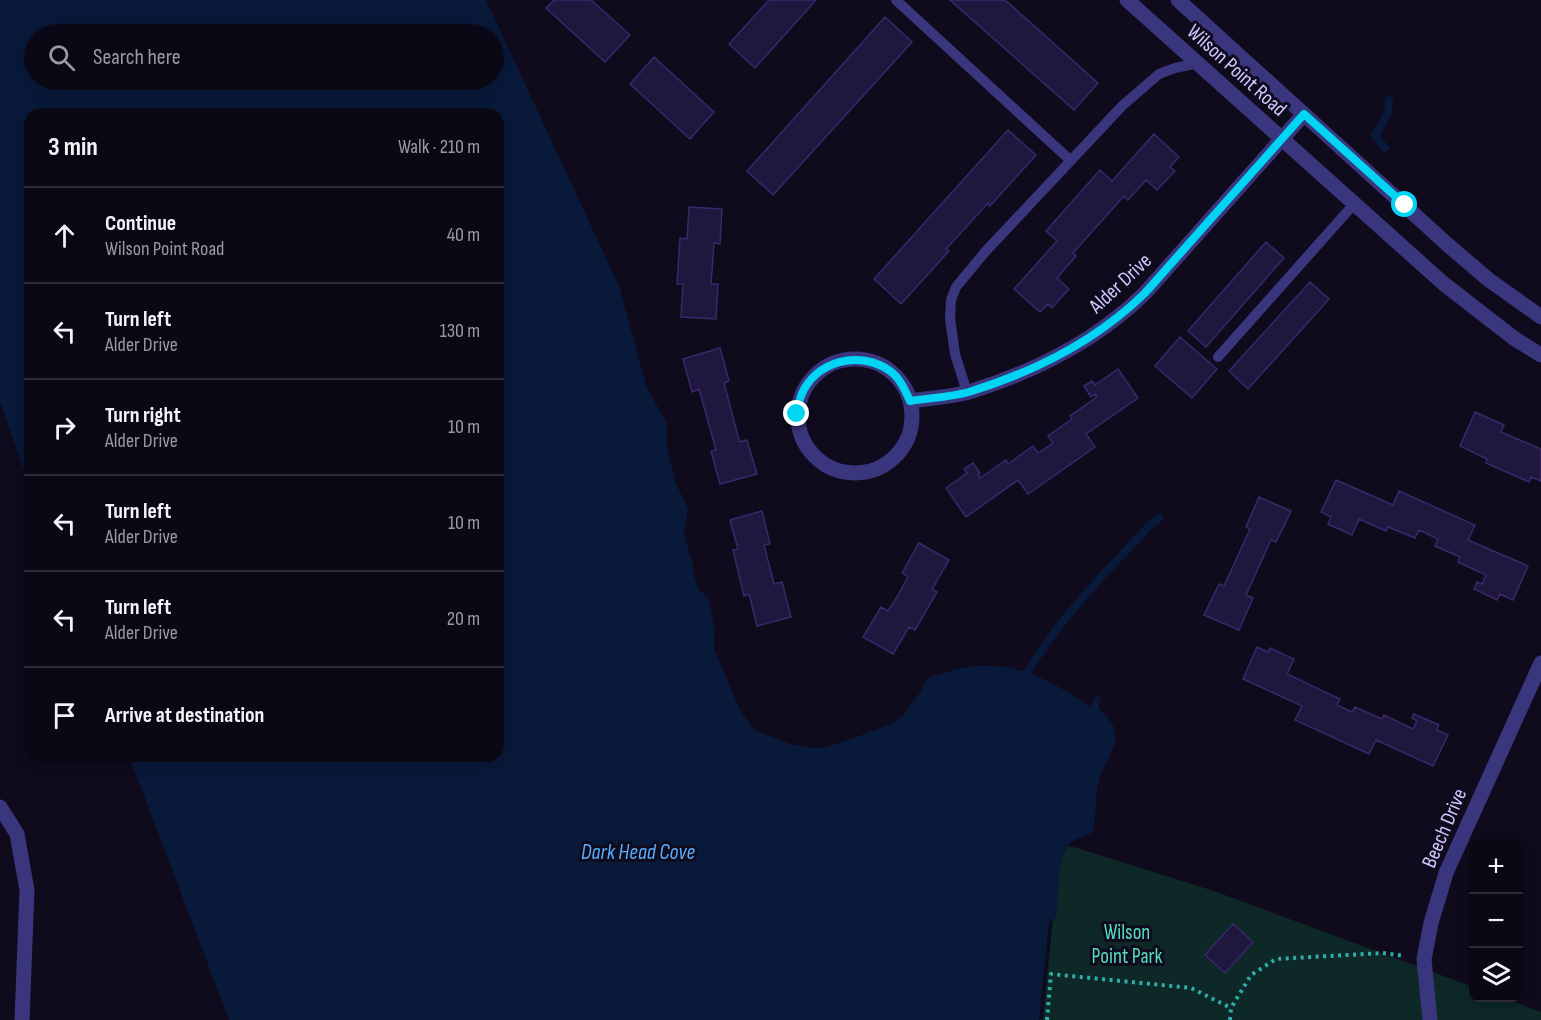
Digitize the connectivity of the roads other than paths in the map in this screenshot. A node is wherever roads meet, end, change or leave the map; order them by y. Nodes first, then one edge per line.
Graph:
1 (896, 0) edge
2 (1127, 0) edge
3 (1178, 0) edge
4 (1197, 63) junction
5 (1304, 114) junction
6 (1282, 139) junction
7 (1070, 160) junction
8 (1354, 204) junction
9 (1541, 317) edge
10 (1541, 355) edge
11 (1218, 357) dead end
12 (968, 392) junction
13 (910, 401) junction
14 (1541, 663) edge
15 (0, 807) edge
16 (22, 1020) edge
17 (1430, 1020) edge

1 - 7 lane
2 - 4 street, Wilson Point Road
3 - 5 street, Wilson Point Road
4 - 6 street, Wilson Point Road
4 - 7 lane
5 - 6 street, Alder Drive
5 - 9 street, Wilson Point Road
6 - 8 street, Wilson Point Road
6 - 12 street, Alder Drive
7 - 12 lane
8 - 10 street, Wilson Point Road
8 - 11 lane
12 - 13 street, Alder Drive
13 - 13 street
14 - 17 street, Beech Drive
15 - 16 street

